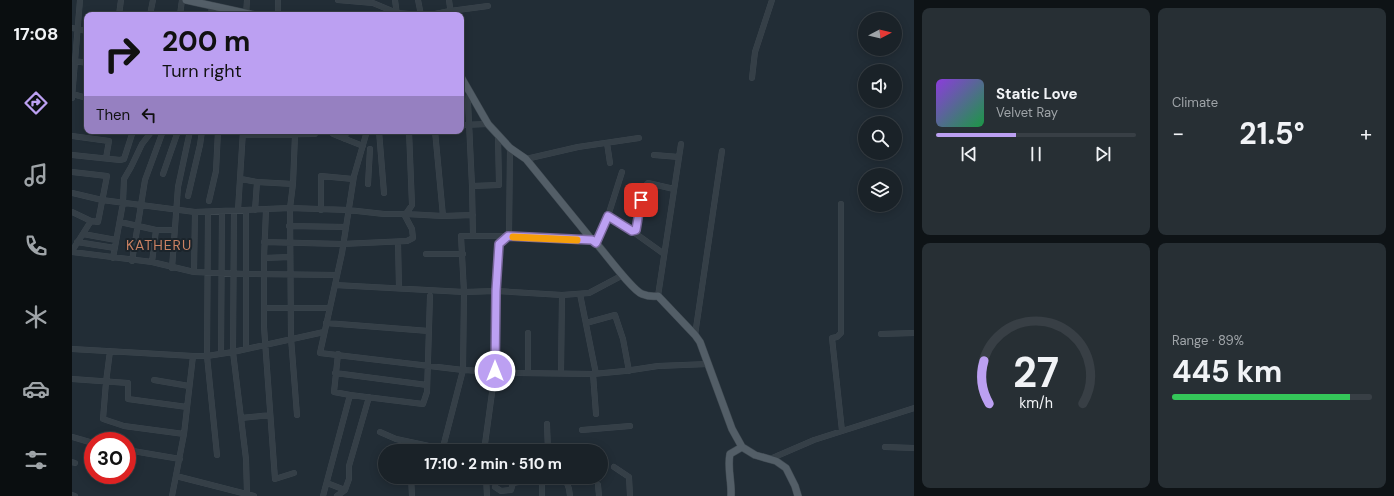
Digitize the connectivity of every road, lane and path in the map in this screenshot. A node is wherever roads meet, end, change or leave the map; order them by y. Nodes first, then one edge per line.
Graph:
1 (80, 0) edge
2 (121, 0) edge
3 (153, 0) edge
4 (182, 0) edge
5 (186, 0) edge
6 (247, 0) edge
7 (278, 0) edge
8 (338, 0) edge
9 (395, 0) edge
10 (418, 0) edge
11 (449, 0) edge
12 (772, 0) edge
13 (373, 2) edge
14 (212, 5) junction
15 (488, 6) dead end
16 (119, 12) edge
17 (151, 12) edge
18 (180, 12) edge
19 (211, 12) edge
20 (241, 12) edge
21 (249, 12) edge
22 (278, 12) edge
23 (393, 12) edge
24 (397, 12) edge
25 (420, 12) edge
26 (450, 12) edge
27 (455, 12) edge
28 (75, 29) edge
29 (75, 61) junction
30 (84, 62) edge
31 (752, 78) dead end
32 (464, 83) edge
33 (469, 92) junction
34 (72, 94) edge
35 (84, 97) edge
36 (72, 98) edge
37 (464, 102) edge
38 (468, 102) junction
39 (469, 124) junction
40 (488, 124) junction
41 (464, 125) edge
42 (132, 134) edge
43 (150, 134) edge
44 (162, 134) edge
45 (177, 134) edge
46 (189, 134) edge
47 (202, 134) edge
48 (218, 134) edge
49 (243, 134) edge
50 (269, 134) edge
51 (315, 134) edge
52 (334, 134) edge
53 (346, 134) edge
54 (366, 134) edge
55 (379, 134) edge
56 (409, 134) edge
57 (435, 134) edge
58 (295, 135) junction
59 (72, 136) edge
60 (498, 136) junction
61 (639, 138) dead end
62 (345, 139) junction
63 (607, 143) junction
64 (681, 144) dead end
65 (362, 147) junction
66 (381, 148) junction
67 (510, 148) junction
68 (370, 149) junction
69 (722, 151) dead end
70 (72, 155) edge
71 (654, 155) dead end
72 (679, 157) junction
73 (106, 158) junction
74 (526, 159) junction
75 (610, 163) dead end
76 (72, 172) edge
77 (622, 172) dead end
78 (163, 174) dead end
79 (241, 179) junction
80 (353, 179) junction
81 (257, 182) junction
82 (293, 184) junction
83 (368, 184) dead end
84 (472, 186) junction
85 (674, 189) junction
86 (384, 192) dead end
87 (72, 193) edge
88 (188, 196) dead end
89 (102, 200) junction
90 (209, 201) dead end
91 (123, 203) junction
92 (840, 204) dead end
93 (141, 205) junction
94 (290, 208) junction
95 (177, 210) junction
96 (236, 210) junction
97 (246, 210) junction
98 (255, 210) junction
99 (266, 210) junction
100 (321, 210) junction
101 (348, 210) junction
102 (222, 211) junction
103 (195, 212) junction
104 (208, 212) junction
105 (72, 213) edge
106 (405, 214) junction
107 (473, 215) junction
108 (443, 216) junction
109 (608, 216) junction
110 (91, 221) junction
111 (120, 222) junction
112 (138, 226) junction
113 (290, 226) junction
114 (346, 227) junction
115 (156, 230) junction
116 (174, 230) junction
117 (632, 231) junction
118 (83, 234) junction
119 (473, 236) junction
120 (508, 236) junction
121 (116, 240) junction
122 (77, 242) junction
123 (264, 242) junction
124 (290, 242) junction
125 (398, 242) junction
126 (594, 242) junction
127 (342, 244) junction
128 (115, 248) junction
129 (72, 252) edge
130 (426, 254) dead end
131 (463, 254) junction
132 (664, 254) junction
133 (290, 257) junction
134 (113, 258) junction
135 (264, 258) junction
136 (132, 261) junction
137 (152, 262) junction
138 (172, 268) junction
139 (194, 272) junction
140 (208, 273) junction
141 (221, 273) junction
142 (233, 274) junction
143 (246, 274) junction
144 (264, 274) junction
145 (290, 275) junction
146 (337, 275) junction
147 (623, 275) junction
148 (335, 284) junction
149 (399, 288) junction
150 (496, 291) junction
151 (464, 292) junction
152 (580, 294) junction
153 (562, 295) junction
154 (430, 296) dead end
155 (658, 296) junction
156 (264, 308) junction
157 (291, 308) junction
158 (330, 308) junction
159 (326, 323) junction
160 (586, 323) junction
161 (429, 331) junction
162 (324, 332) junction
163 (528, 333) dead end
164 (914, 333) edge
165 (882, 334) dead end
166 (695, 335) junction
167 (291, 338) junction
168 (265, 344) junction
169 (72, 349) edge
170 (246, 349) junction
171 (110, 351) junction
172 (232, 352) junction
173 (221, 354) junction
174 (338, 354) junction
175 (193, 356) junction
176 (207, 356) junction
177 (708, 364) junction
178 (427, 366) junction
179 (463, 370) junction
180 (495, 371) junction
181 (628, 371) junction
182 (335, 373) junction
183 (528, 373) junction
184 (561, 373) junction
185 (595, 374) junction
186 (72, 379) edge
187 (154, 380) dead end
188 (106, 382) junction
189 (427, 385) junction
190 (190, 386) junction
191 (350, 395) junction
192 (369, 396) junction
193 (187, 407) junction
194 (914, 408) edge
195 (596, 414) dead end
196 (270, 415) junction
197 (297, 415) dead end
198 (241, 418) junction
199 (548, 424) dead end
200 (630, 426) dead end
201 (582, 430) dead end
202 (842, 431) junction
203 (380, 432) dead end
204 (184, 434) junction
205 (72, 437) edge
206 (84, 440) edge
207 (417, 444) edge
208 (444, 444) edge
209 (485, 444) edge
210 (548, 444) edge
211 (885, 446) dead end
212 (742, 447) junction
213 (914, 448) edge
214 (136, 452) edge
215 (217, 455) dead end
216 (180, 459) junction
217 (770, 459) junction
218 (614, 467) dead end
219 (294, 473) dead end
220 (176, 476) junction
221 (327, 483) junction
222 (412, 484) edge
223 (486, 484) edge
224 (513, 484) edge
225 (543, 484) edge
226 (567, 484) edge
227 (598, 485) dead end
228 (494, 487) dead end
229 (345, 490) junction
230 (247, 494) junction
231 (72, 495) edge
232 (75, 496) edge
233 (172, 496) edge
234 (254, 496) edge
235 (323, 496) edge
236 (337, 496) edge
237 (412, 496) edge
238 (487, 496) edge
239 (542, 496) edge
240 (570, 496) edge
241 (599, 496) edge
242 (630, 496) edge
243 (731, 496) edge
244 (798, 496) edge

1 - 28 street
2 - 16 street
3 - 17 street
4 - 18 street
5 - 14 main road
6 - 21 street
7 - 22 street
8 - 13 street
9 - 24 street
10 - 25 street
11 - 26 street
12 - 31 street
13 - 23 street
14 - 19 street
14 - 20 main road
15 - 27 street
28 - 29 street
29 - 30 street
29 - 34 street
32 - 33 main road
33 - 38 street
33 - 40 main road
34 - 35 street
34 - 36 street
37 - 38 street
38 - 39 street
39 - 40 street
39 - 41 street
39 - 84 street
40 - 60 main road
42 - 73 street
43 - 91 street
44 - 93 street
45 - 78 street
46 - 95 street
47 - 88 street
48 - 90 street
49 - 79 street
50 - 58 street
51 - 58 street
52 - 62 street
53 - 62 street
54 - 65 street
55 - 66 street
56 - 106 street
57 - 108 street
58 - 82 street
59 - 73 street
60 - 67 main road
60 - 84 street
61 - 63 street
62 - 65 street
63 - 74 street
63 - 75 street
64 - 72 street
65 - 68 street
65 - 80 street
66 - 68 street
66 - 86 street
67 - 74 main road
67 - 120 street
68 - 83 street
69 - 166 street
70 - 73 street
71 - 72 street
72 - 85 street
74 - 126 main road
76 - 89 street
77 - 109 street
79 - 81 street
79 - 96 street
80 - 100 street
80 - 101 street
81 - 82 street
81 - 98 street
82 - 94 street
84 - 107 street
85 - 117 street
85 - 132 street
87 - 89 street
89 - 91 street
89 - 110 street
91 - 93 street
91 - 111 street
92 - 202 street
93 - 95 street
93 - 112 street
94 - 99 street
94 - 100 street
94 - 113 street
95 - 103 street
95 - 116 street
96 - 97 street
96 - 102 street
96 - 142 street
97 - 98 street
97 - 143 street
98 - 99 street
99 - 123 street
100 - 101 street
101 - 106 street
101 - 114 street
102 - 104 street
102 - 141 street
103 - 104 street
103 - 139 street
104 - 140 street
105 - 110 street
106 - 108 street
106 - 125 street
107 - 108 street
107 - 119 street
109 - 117 street
109 - 126 street
110 - 118 street
111 - 112 street
111 - 121 street
112 - 115 street
112 - 136 street
113 - 114 street
113 - 124 street
114 - 127 street
115 - 116 street
115 - 137 street
116 - 138 street
117 - 132 street
118 - 121 street
118 - 122 street
119 - 120 street
119 - 131 street
120 - 126 street
120 - 150 street
121 - 128 street
122 - 128 street
122 - 129 street
123 - 124 street
123 - 135 street
124 - 127 street
124 - 133 street
125 - 127 street
125 - 149 street
126 - 147 main road
127 - 146 street
128 - 134 street
129 - 134 street
130 - 131 street
131 - 151 street
132 - 155 street
133 - 135 street
133 - 145 street
134 - 136 street
135 - 144 street
136 - 137 street
137 - 138 street
138 - 139 street
139 - 140 street
140 - 141 street
140 - 176 street
141 - 142 street
141 - 173 street
142 - 143 street
142 - 172 street
143 - 144 street
143 - 170 street
144 - 145 street
144 - 156 street
145 - 146 street
145 - 157 street
146 - 148 street
147 - 152 street
147 - 155 main road
148 - 149 street
148 - 158 street
149 - 151 street
150 - 151 street
150 - 153 street
150 - 180 street
151 - 179 street
152 - 153 street
152 - 160 street
153 - 184 street
154 - 161 street
155 - 166 main road
156 - 157 street
156 - 168 street
157 - 158 street
157 - 167 street
158 - 159 street
159 - 161 street
159 - 162 street
160 - 181 street
160 - 185 street
161 - 178 street
162 - 167 street
162 - 174 street
163 - 183 street
164 - 165 street
166 - 177 main road
167 - 168 street
167 - 197 street
168 - 170 street
168 - 196 street
169 - 171 street
170 - 172 street
171 - 175 street
171 - 188 street
172 - 173 street
172 - 198 street
173 - 176 street
174 - 178 street
174 - 182 street
175 - 176 street
175 - 190 street
176 - 215 street
177 - 181 street
177 - 212 main road
178 - 179 street
178 - 189 street
179 - 180 street
179 - 208 street
180 - 183 street
180 - 209 street
181 - 185 street
182 - 189 street
182 - 191 street
183 - 184 street
184 - 185 street
185 - 195 street
186 - 188 street
187 - 190 street
188 - 193 street
188 - 204 street
189 - 192 street
190 - 193 street
191 - 192 street
191 - 221 street
192 - 229 street
193 - 204 street
194 - 202 street
196 - 198 street
196 - 219 street
198 - 230 street
199 - 210 street
200 - 201 street
202 - 217 street
203 - 207 street
204 - 216 street
205 - 206 street
211 - 213 street
212 - 217 main road
212 - 243 main road
214 - 216 street
216 - 220 street
217 - 244 main road
218 - 242 street
220 - 230 street
220 - 233 street
221 - 229 street
221 - 235 street
222 - 237 street
223 - 238 street
224 - 228 street
225 - 239 street
226 - 240 street
227 - 241 street
229 - 236 street
230 - 234 street
231 - 232 street

